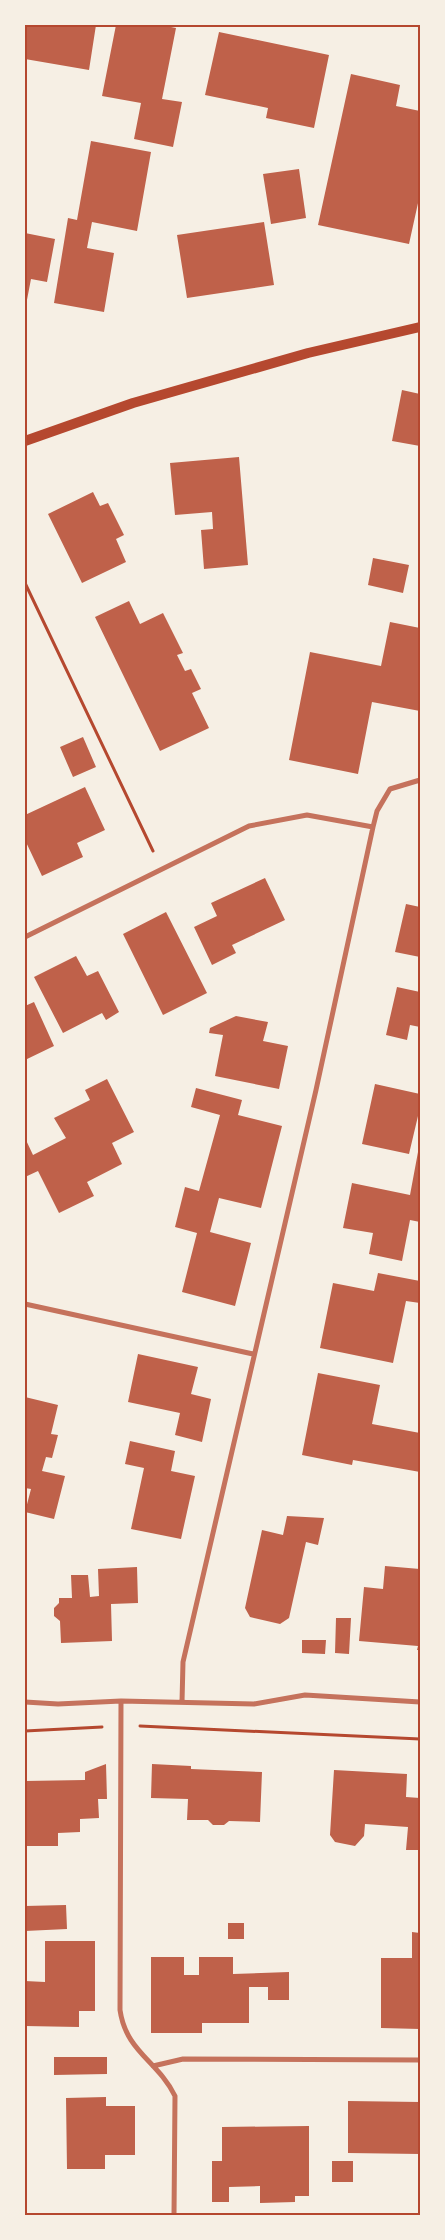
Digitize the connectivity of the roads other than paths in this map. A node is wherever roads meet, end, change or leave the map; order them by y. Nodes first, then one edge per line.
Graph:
1 (420, 327) edge
2 (25, 441) edge
3 (420, 780) edge
4 (373, 827) junction
5 (25, 937) edge
6 (25, 1304) edge
7 (253, 1354) junction
8 (121, 1701) junction
9 (25, 1702) edge
10 (182, 1702) junction
11 (420, 1702) edge
12 (420, 2060) edge
13 (153, 2066) junction
14 (174, 2215) edge

1 - 2 main road
3 - 4 street
4 - 5 street
4 - 7 street
6 - 7 street
7 - 10 street
8 - 9 street
8 - 10 street
8 - 13 street
10 - 11 street
12 - 13 street
13 - 14 street

